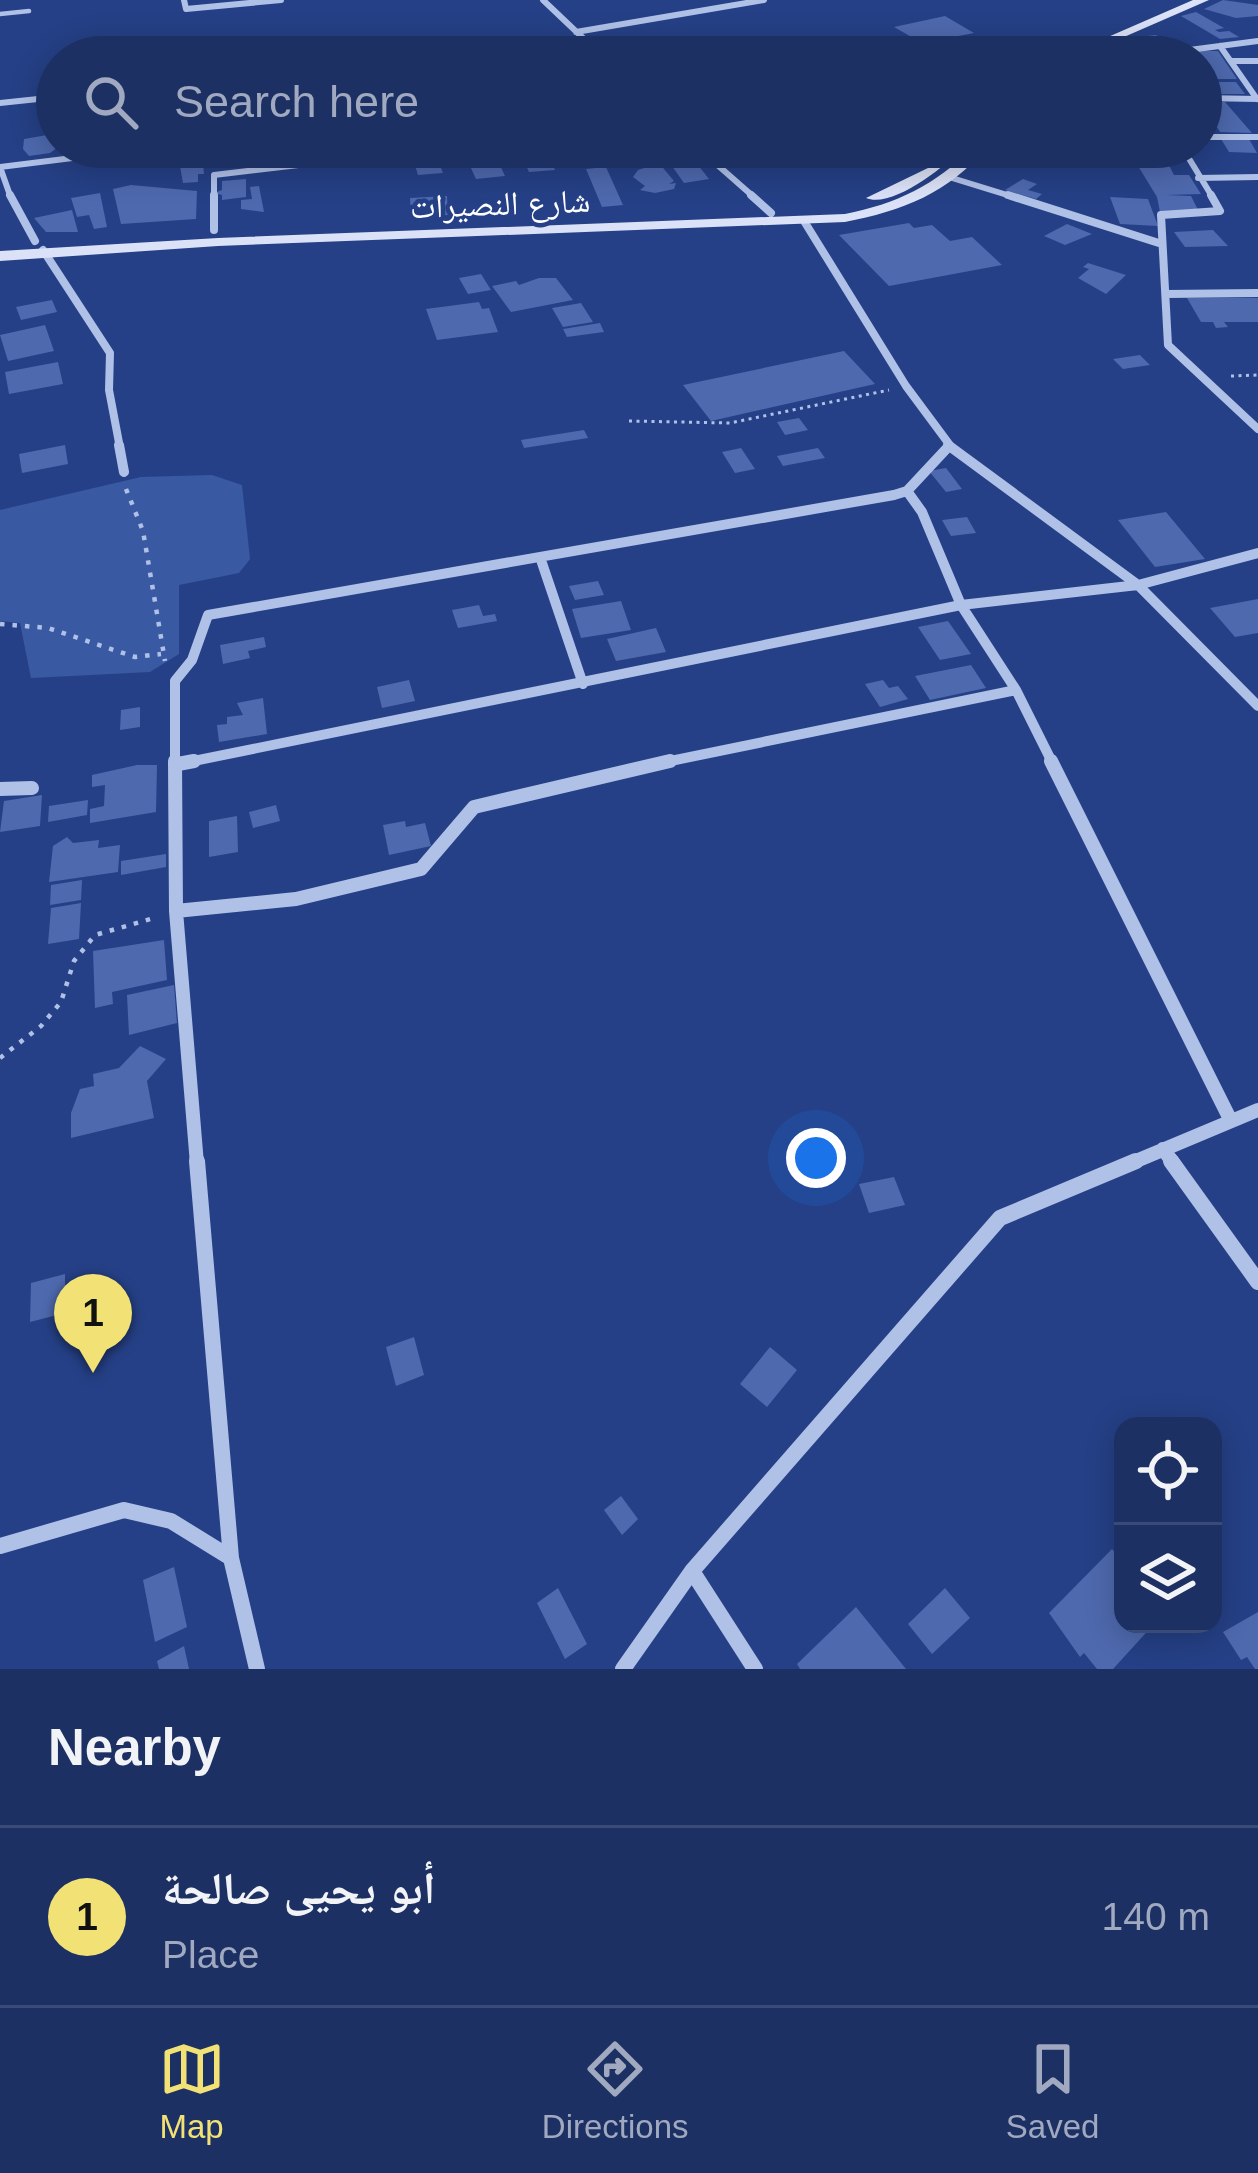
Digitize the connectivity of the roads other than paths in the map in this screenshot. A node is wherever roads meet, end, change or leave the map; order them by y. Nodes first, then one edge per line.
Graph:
1 (184, 0) edge
2 (281, 0) edge
3 (543, 0) edge
4 (764, 0) edge
5 (1174, 0) edge
6 (1203, 0) edge
7 (29, 10) dead end
8 (0, 14) edge
9 (576, 32) junction
10 (580, 36) edge
11 (1094, 36) edge
12 (1118, 36) edge
13 (1258, 41) edge
14 (1222, 46) edge
15 (1222, 48) edge
16 (1232, 61) junction
17 (1258, 61) edge
18 (1222, 98) edge
19 (36, 99) edge
20 (1257, 99) edge
21 (0, 103) edge
22 (1258, 136) edge
23 (1222, 137) edge
24 (36, 163) edge
25 (278, 168) edge
26 (721, 168) edge
27 (936, 168) edge
28 (961, 168) edge
29 (1193, 168) edge
30 (1258, 177) edge
31 (952, 178) junction
32 (1198, 178) junction
33 (771, 213) junction
34 (804, 221) junction
35 (214, 230) junction
36 (1162, 244) junction
37 (0, 246) edge
38 (39, 246) junction
39 (0, 256) edge
40 (1258, 293) edge
41 (1166, 294) junction
42 (1258, 429) edge
43 (950, 446) junction
44 (124, 472) road end
45 (907, 490) junction
46 (1258, 553) edge
47 (540, 557) junction
48 (1138, 585) junction
49 (961, 605) junction
50 (583, 684) junction
51 (1016, 690) junction
52 (1258, 706) edge
53 (178, 764) junction
54 (32, 788) dead end
55 (0, 789) edge
56 (176, 911) junction
57 (1258, 1110) edge
58 (1231, 1121) junction
59 (1163, 1149) junction
60 (1258, 1282) edge
61 (0, 1546) edge
62 (231, 1558) junction
63 (692, 1571) junction
64 (256, 1669) edge
65 (623, 1669) edge
66 (755, 1669) edge

1 - 2 street
3 - 9 street
4 - 9 street
5 - 11 main road
6 - 12 main road
7 - 8 lane
9 - 10 street
13 - 14 street
15 - 16 street
16 - 17 street
16 - 20 street
18 - 20 street
19 - 21 street
22 - 23 street
24 - 38 street
25 - 35 street
26 - 33 street
27 - 33 main road, شارع النصيرات
28 - 31 main road, شارع النصيرات
29 - 32 street
30 - 32 street
31 - 34 main road, شارع النصيرات
31 - 36 street
32 - 36 street
33 - 35 main road, شارع النصيرات
34 - 38 main road, شارع النصيرات
34 - 43 street
35 - 38 main road, شارع النصيرات
36 - 41 street
37 - 38 main road, شارع النصيرات
38 - 39 main road, شارع النصيرات
38 - 44 street
40 - 41 street
41 - 42 street
43 - 45 street
43 - 48 street
45 - 47 street
45 - 49 street
46 - 48 street
47 - 50 street
47 - 53 street
48 - 49 street
48 - 52 street
49 - 50 street
49 - 51 street
50 - 53 street
51 - 56 street
51 - 58 street
53 - 56 street
54 - 55 street
56 - 62 street
57 - 58 street
58 - 59 street
59 - 60 street
59 - 63 street
61 - 62 street
62 - 64 street
63 - 65 street
63 - 66 street

